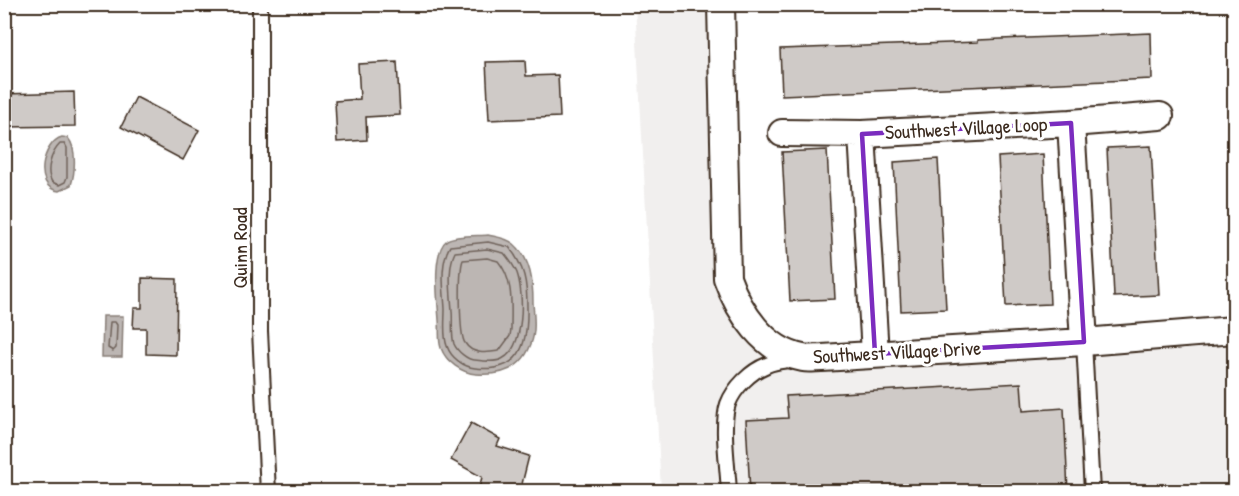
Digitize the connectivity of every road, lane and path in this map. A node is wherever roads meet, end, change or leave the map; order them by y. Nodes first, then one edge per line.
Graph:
1 (260, 4) edge
2 (721, 4) edge
3 (1160, 116) dead end
4 (1071, 123) junction
5 (782, 134) dead end
6 (862, 134) junction
7 (1234, 330) edge
8 (1084, 342) junction
9 (874, 354) junction
10 (802, 357) junction
11 (268, 492) edge
12 (729, 492) edge
13 (1092, 492) edge

1 - 11 lane, Quinn Road
2 - 10 street, Southwest Village Drive
3 - 4 street
4 - 6 street, Southwest Village Loop
4 - 8 street, Southwest Village Loop
5 - 6 street
6 - 9 street, Southwest Village Loop
7 - 8 street, Southwest Village Drive
8 - 9 street, Southwest Village Drive
8 - 13 lane
9 - 10 street, Southwest Village Drive
10 - 12 lane

